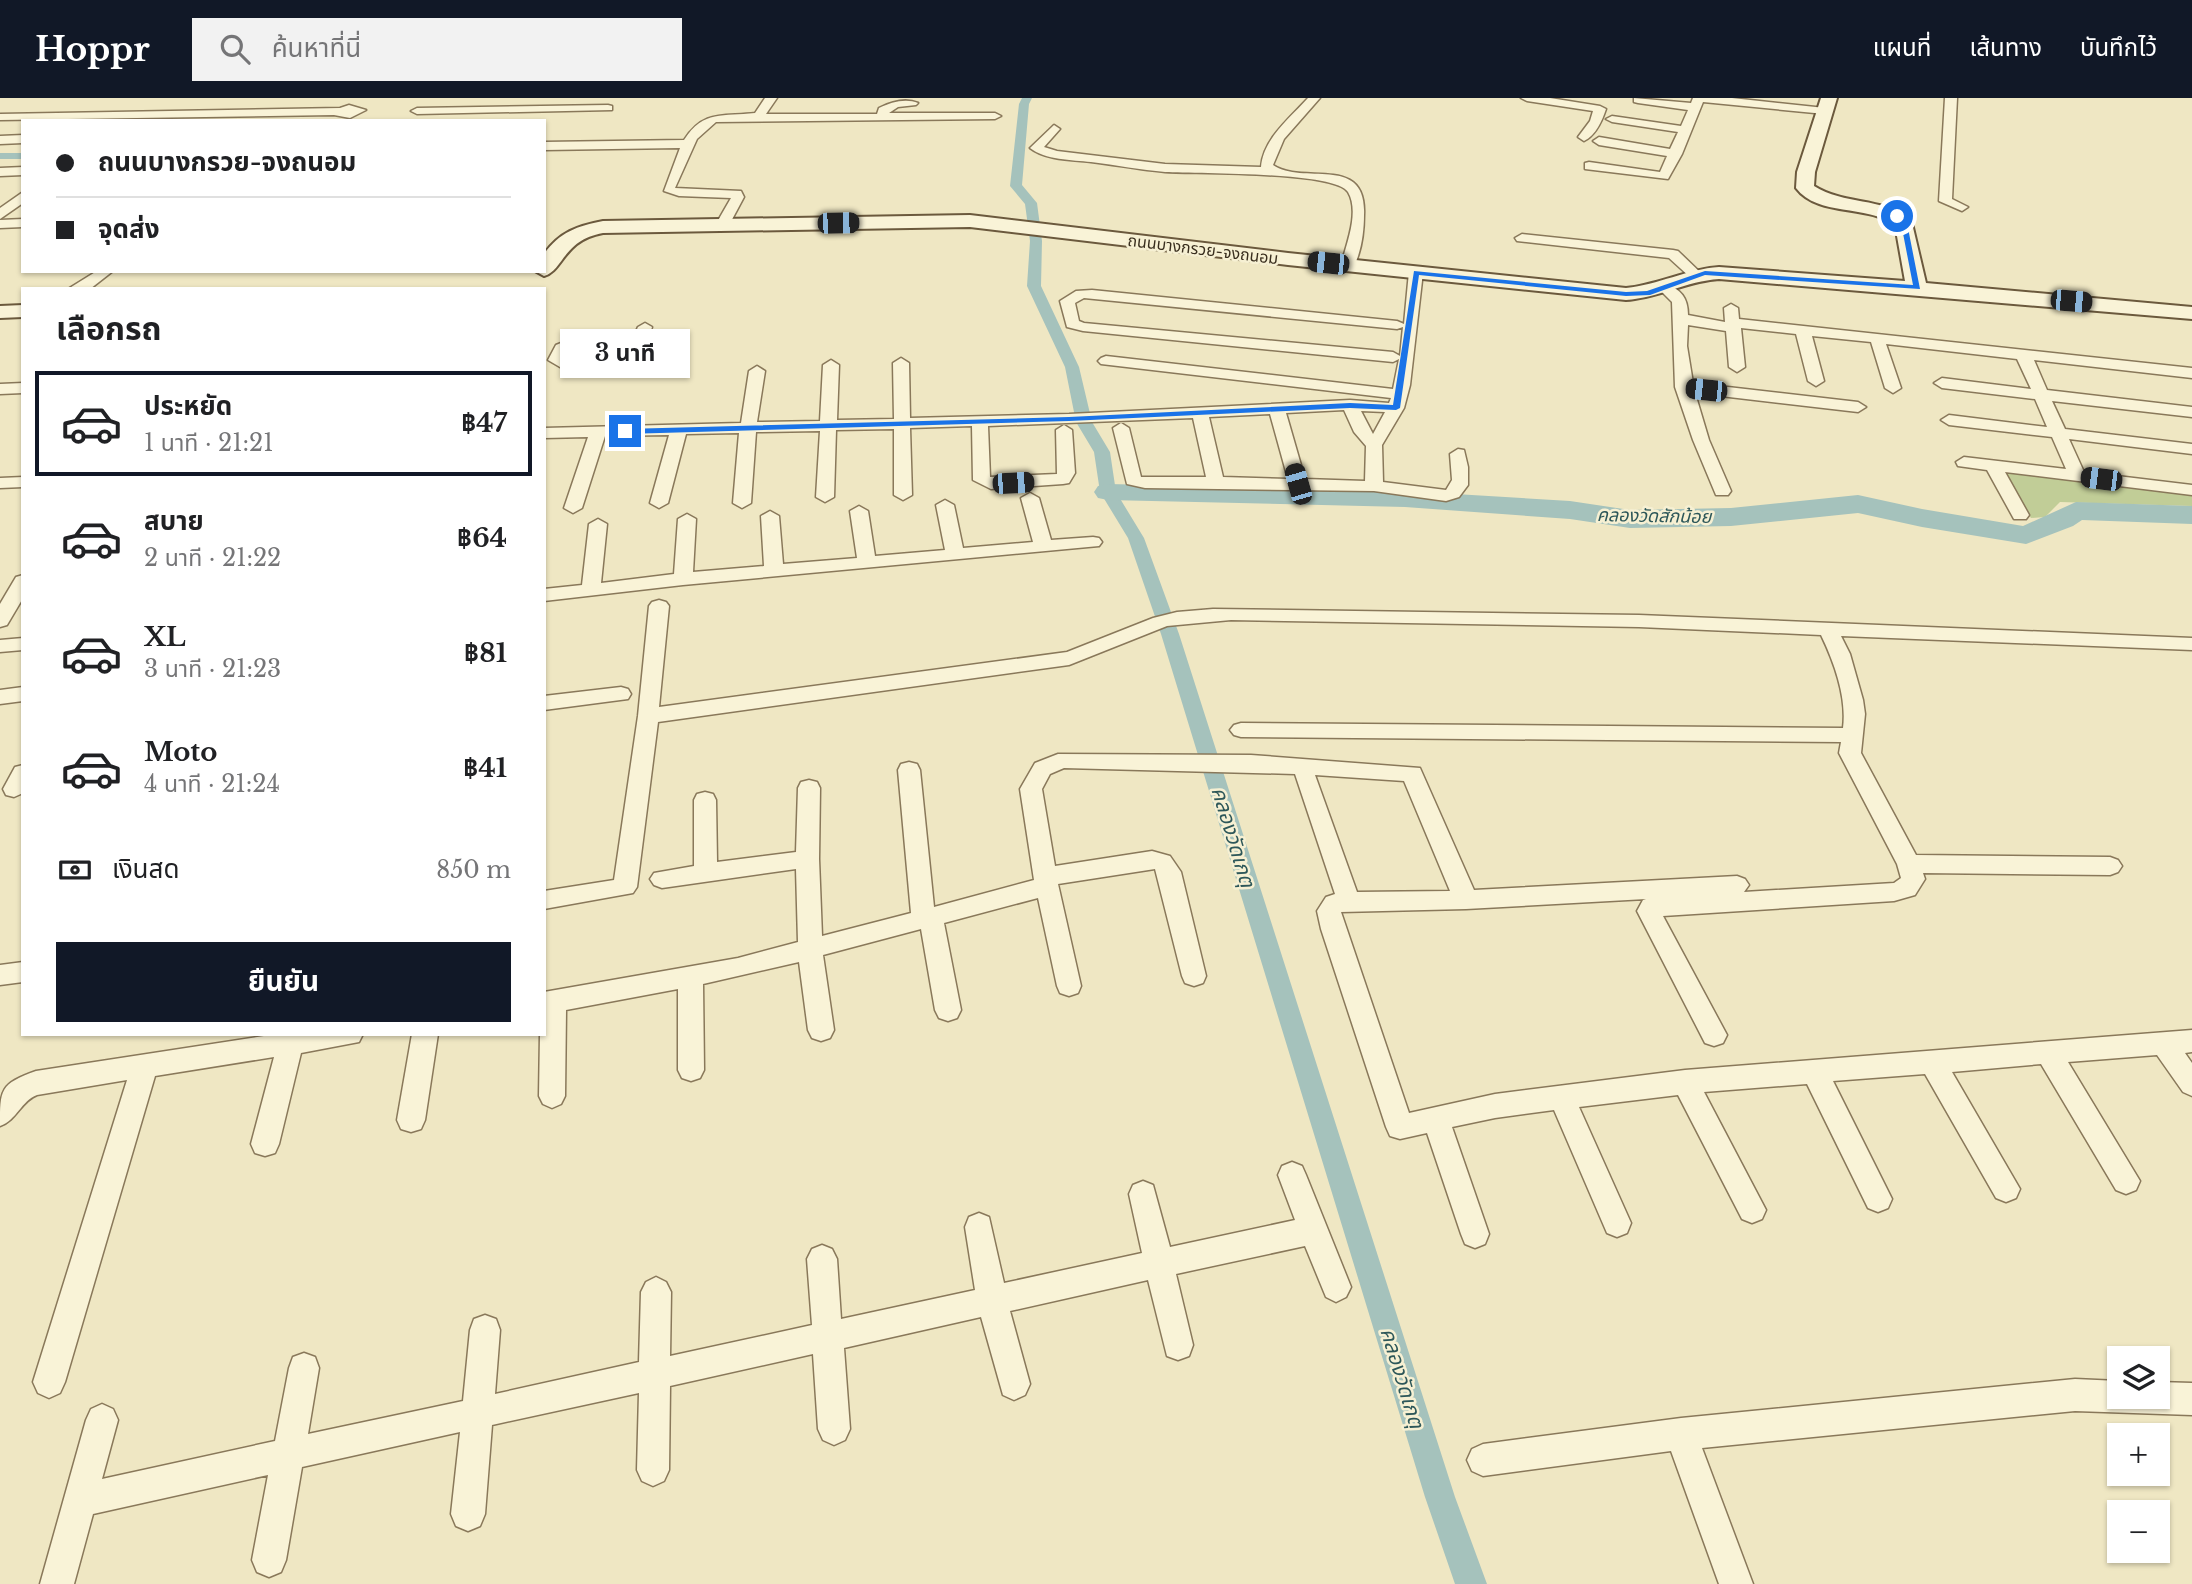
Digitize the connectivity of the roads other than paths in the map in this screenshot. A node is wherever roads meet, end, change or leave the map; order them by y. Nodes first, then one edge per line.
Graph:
1 (234, 98) edge
2 (363, 98) edge
3 (429, 98) edge
4 (771, 98) edge
5 (1314, 98) edge
6 (1527, 98) edge
7 (1951, 98) edge
8 (1638, 100) dead end
9 (1698, 101) edge
10 (912, 103) dead end
11 (1827, 104) edge
12 (608, 108) dead end
13 (414, 116) edge
14 (995, 116) dead end
15 (0, 117) edge
16 (217, 117) edge
17 (756, 117) junction
18 (883, 117) junction
19 (81, 118) edge
20 (1612, 119) dead end
21 (1054, 129) dead end
22 (1686, 130) junction
23 (1584, 137) dead end
24 (21, 139) edge
25 (1599, 141) dead end
26 (3, 142) edge
27 (688, 144) junction
28 (546, 146) edge
29 (1676, 154) junction
30 (1590, 166) dead end
31 (21, 171) edge
32 (1273, 171) junction
33 (0, 172) edge
34 (0, 196) edge
35 (21, 196) edge
36 (21, 198) edge
37 (1962, 208) dead end
38 (0, 215) edge
39 (21, 223) edge
40 (0, 224) edge
41 (723, 224) junction
42 (1522, 238) dead end
43 (1348, 265) junction
44 (546, 267) edge
45 (1410, 272) junction
46 (103, 273) edge
47 (1696, 275) junction
48 (83, 287) edge
49 (1665, 288) junction
50 (1917, 288) junction
51 (21, 311) edge
52 (0, 312) edge
53 (2191, 315) edge
54 (1401, 321) junction
55 (1733, 324) junction
56 (1680, 325) junction
57 (645, 327) dead end
58 (572, 330) dead end
59 (1803, 331) junction
60 (1877, 339) junction
61 (552, 348) edge
62 (1398, 354) junction
63 (2024, 356) junction
64 (1106, 361) dead end
65 (901, 363) dead end
66 (831, 365) dead end
67 (1737, 367) dead end
68 (757, 371) dead end
69 (2192, 373) edge
70 (1816, 381) dead end
71 (1942, 383) dead end
72 (1683, 387) junction
73 (21, 388) edge
74 (1893, 388) dead end
75 (0, 389) edge
76 (1379, 390) junction
77 (2041, 395) junction
78 (1398, 401) junction
79 (1350, 405) junction
80 (1858, 407) dead end
81 (1277, 409) junction
82 (2192, 412) edge
83 (1200, 414) junction
84 (1949, 420) dead end
85 (980, 421) junction
86 (1117, 422) junction
87 (903, 424) junction
88 (1067, 425) junction
89 (830, 426) junction
90 (748, 428) junction
91 (679, 429) junction
92 (598, 432) junction
93 (546, 433) edge
94 (2057, 433) junction
95 (1374, 445) junction
96 (2192, 449) edge
97 (1458, 454) dead end
98 (1964, 462) dead end
99 (1993, 466) junction
100 (2078, 477) junction
101 (21, 482) edge
102 (1216, 482) junction
103 (0, 484) edge
104 (1298, 484) junction
105 (1374, 486) junction
106 (2192, 490) edge
107 (1722, 491) dead end
108 (903, 495) dead end
109 (825, 498) dead end
110 (1031, 498) dead end
111 (659, 503) dead end
112 (742, 503) dead end
113 (945, 505) dead end
114 (573, 508) dead end
115 (859, 511) dead end
116 (2020, 514) dead end
117 (770, 516) dead end
118 (687, 519) dead end
119 (598, 524) dead end
120 (1093, 542) dead end
121 (1043, 546) junction
122 (955, 554) junction
123 (867, 562) junction
124 (774, 571) junction
125 (683, 579) junction
126 (21, 584) edge
127 (591, 589) junction
128 (546, 595) edge
129 (659, 606) dead end
130 (0, 621) edge
131 (1144, 628) joint
132 (1828, 630) junction
133 (21, 644) edge
134 (2192, 644) edge
135 (0, 646) edge
136 (21, 694) edge
137 (621, 694) dead end
138 (0, 697) edge
139 (546, 703) edge
140 (648, 716) junction
141 (1241, 730) dead end
142 (1852, 735) junction
143 (909, 770) dead end
144 (1305, 776) dead end
145 (809, 788) dead end
146 (705, 800) dead end
147 (807, 859) junction
148 (1909, 864) junction
149 (2110, 866) dead end
150 (706, 871) junction
151 (662, 879) dead end
152 (1046, 882) junction
153 (1737, 885) dead end
154 (546, 900) edge
155 (1466, 900) junction
156 (1349, 901) junction
157 (927, 917) junction
158 (810, 949) junction
159 (21, 972) edge
160 (0, 975) edge
161 (1194, 976) dead end
162 (691, 977) junction
163 (1069, 986) dead end
164 (549, 1002) edge
165 (948, 1010) dead end
166 (821, 1030) dead end
167 (1714, 1035) dead end
168 (338, 1036) edge
169 (425, 1036) edge
170 (2192, 1041) edge
171 (290, 1044) junction
172 (2164, 1044) junction
173 (2048, 1053) junction
174 (1932, 1062) junction
175 (144, 1068) junction
176 (691, 1070) dead end
177 (1814, 1070) junction
178 (1685, 1082) junction
179 (2192, 1084) edge
180 (552, 1096) dead end
181 (1562, 1096) junction
182 (0, 1114) edge
183 (1436, 1119) junction
184 (411, 1121) dead end
185 (265, 1144) dead end
186 (1292, 1175) dead end
187 (2126, 1181) dead end
188 (2006, 1189) dead end
189 (1143, 1194) dead end
190 (1878, 1199) dead end
191 (1752, 1210) dead end
192 (1617, 1223) dead end
193 (979, 1227) dead end
194 (1313, 1230) junction
195 (1475, 1234) dead end
196 (822, 1259) dead end
197 (1158, 1264) junction
198 (1336, 1287) dead end
199 (656, 1292) dead end
200 (992, 1301) junction
201 (485, 1330) dead end
202 (827, 1337) junction
203 (1178, 1345) dead end
204 (304, 1368) dead end
205 (654, 1373) junction
206 (49, 1382) dead end
207 (1014, 1384) dead end
208 (2192, 1399) edge
209 (476, 1412) junction
210 (102, 1420) dead end
211 (834, 1429) dead end
212 (1681, 1434) junction
213 (290, 1453) junction
214 (1483, 1460) dead end
215 (653, 1470) dead end
216 (80, 1500) junction
217 (468, 1514) dead end
218 (269, 1560) dead end
219 (57, 1584) edge
220 (1736, 1584) edge

1 - 16 street
2 - 16 street
3 - 13 street
4 - 17 street
5 - 32 street
6 - 23 street
7 - 37 street
8 - 9 street
9 - 11 street
9 - 22 street
10 - 18 street
11 - 50 street
12 - 13 street
14 - 18 street
15 - 19 street
16 - 19 street
17 - 18 street
17 - 27 street
20 - 22 street
21 - 32 street
22 - 29 street
24 - 26 street
25 - 29 street
27 - 28 street
27 - 41 street
29 - 30 street
31 - 33 street
32 - 43 street
34 - 35 street
36 - 38 street
39 - 40 street
41 - 43 street, ถนนบางกรวย-จงถนอม
41 - 44 street, ถนนบางกรวย-จงถนอม
42 - 47 street
43 - 45 street, ถนนบางกรวย-จงถนอม
45 - 49 street, ถนนบางกรวย-จงถนอม
45 - 54 street
46 - 48 street
47 - 49 street, ถนนบางกรวย-จงถนอม
47 - 50 street, ถนนบางกรวย-จงถนอม
49 - 56 street
50 - 53 street, ถนนบางกรวย-จงถนอม
51 - 52 street
54 - 62 street
54 - 62 street
55 - 56 street
55 - 59 street
55 - 67 street
56 - 72 street
57 - 61 street
58 - 61 street
59 - 60 street
59 - 70 street
60 - 63 street
60 - 74 street
62 - 76 street
62 - 78 street
63 - 69 street
63 - 77 street
64 - 76 street
65 - 87 street
66 - 89 street
68 - 90 street
71 - 77 street
72 - 80 street
72 - 107 street
73 - 75 street
76 - 78 street
76 - 79 street
77 - 82 street
77 - 94 street
78 - 79 street
78 - 95 street
79 - 81 street
79 - 95 street
81 - 83 street
81 - 104 street
83 - 86 street
83 - 102 street
84 - 94 street
85 - 87 street
85 - 88 street
85 - 88 street
86 - 88 street
86 - 102 street
87 - 89 street
87 - 108 street
89 - 90 street
89 - 109 street
90 - 91 street
90 - 112 street
91 - 92 street
91 - 111 street
92 - 93 street
92 - 114 street
94 - 96 street
94 - 100 street
95 - 105 street
97 - 105 street
98 - 99 street
99 - 100 street
99 - 116 street
100 - 106 street
101 - 103 street
102 - 104 street
104 - 105 street
110 - 121 street
113 - 122 street
115 - 123 street
117 - 124 street
118 - 125 street
119 - 127 street
120 - 121 street
121 - 122 street
122 - 123 street
123 - 124 street
124 - 125 street
125 - 127 street
126 - 130 street
127 - 128 street
129 - 140 street
131 - 132 street
131 - 140 street
132 - 134 street
132 - 142 street
133 - 135 street
136 - 138 street
137 - 139 street
140 - 154 street
141 - 142 street
142 - 148 street
143 - 157 street
144 - 156 street
145 - 147 street
146 - 150 street
147 - 150 street
147 - 158 street
148 - 149 street
148 - 167 street
150 - 151 street
152 - 155 street
152 - 157 street
152 - 161 street
152 - 163 street
153 - 155 street
155 - 156 street
156 - 183 street
157 - 158 street
157 - 165 street
158 - 162 street
158 - 166 street
159 - 160 street
162 - 164 street
162 - 176 street
164 - 180 street
168 - 171 street
169 - 184 street
170 - 172 street
171 - 175 street
171 - 185 street
172 - 173 street
172 - 179 street
173 - 174 street
173 - 187 street
174 - 177 street
174 - 188 street
175 - 182 street
175 - 206 street
177 - 178 street
177 - 190 street
178 - 181 street
178 - 191 street
181 - 183 street
181 - 192 street
183 - 195 street
186 - 194 street
189 - 197 street
193 - 200 street
194 - 197 street
194 - 198 street
196 - 202 street
197 - 200 street
197 - 203 street
199 - 205 street
200 - 202 street
200 - 207 street
201 - 209 street
202 - 205 street
202 - 211 street
204 - 213 street
205 - 209 street
205 - 215 street
208 - 212 street
209 - 213 street
209 - 217 street
210 - 216 street
212 - 214 street
212 - 220 street
213 - 216 street
213 - 218 street
216 - 219 street

